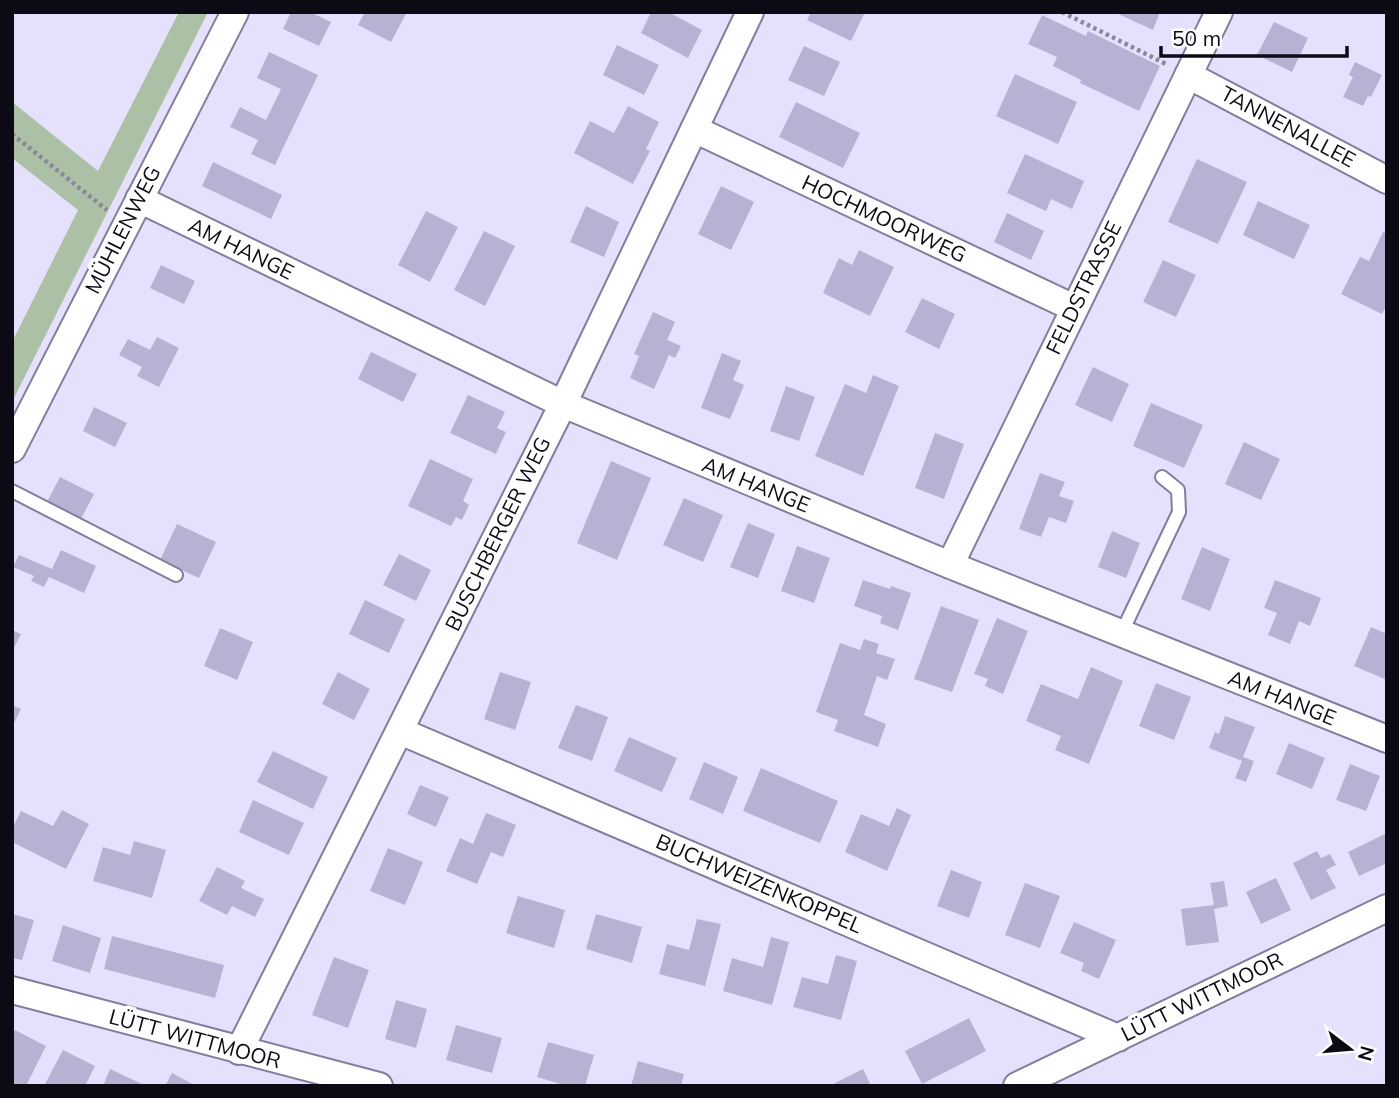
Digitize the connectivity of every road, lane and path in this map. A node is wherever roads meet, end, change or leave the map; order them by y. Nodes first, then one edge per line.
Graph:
1 (235, 12) edge
2 (750, 12) edge
3 (1062, 12) edge
4 (1219, 12) edge
5 (1188, 75) junction
6 (694, 129) junction
7 (12, 134) edge
8 (1387, 180) edge
9 (139, 199) junction
10 (125, 224) junction
11 (1074, 309) junction
12 (563, 404) junction
13 (12, 449) edge
14 (1162, 477) dead end
15 (12, 491) edge
16 (950, 565) junction
17 (176, 575) dead end
18 (1121, 634) junction
19 (400, 731) junction
20 (1387, 739) edge
21 (1387, 908) edge
22 (12, 990) edge
23 (1118, 1038) junction
24 (239, 1051) junction
25 (379, 1086) edge
26 (1017, 1086) edge

1 - 9 street, MÜHLENWEG
2 - 6 street, BUSCHBERGER WEG
3 - 5 path
4 - 5 street, FELDSTRASSE
5 - 8 street, TANNENALLEE
5 - 11 street, FELDSTRASSE
6 - 11 street, HOCHMOORWEG
6 - 12 street, BUSCHBERGER WEG
7 - 10 path
9 - 10 street, MÜHLENWEG
9 - 12 street, AM HANGE
10 - 13 street, MÜHLENWEG
11 - 16 street, FELDSTRASSE
12 - 16 street, AM HANGE
12 - 19 street, BUSCHBERGER WEG
14 - 18 lane
15 - 17 lane
16 - 18 street, AM HANGE
18 - 20 street, AM HANGE
19 - 23 street, BUCHWEIZENKOPPEL
19 - 24 street, BUSCHBERGER WEG
21 - 23 street, LÜTT WITTMOOR
22 - 24 street, LÜTT WITTMOOR
23 - 26 street, LÜTT WITTMOOR
24 - 25 street, LÜTT WITTMOOR

